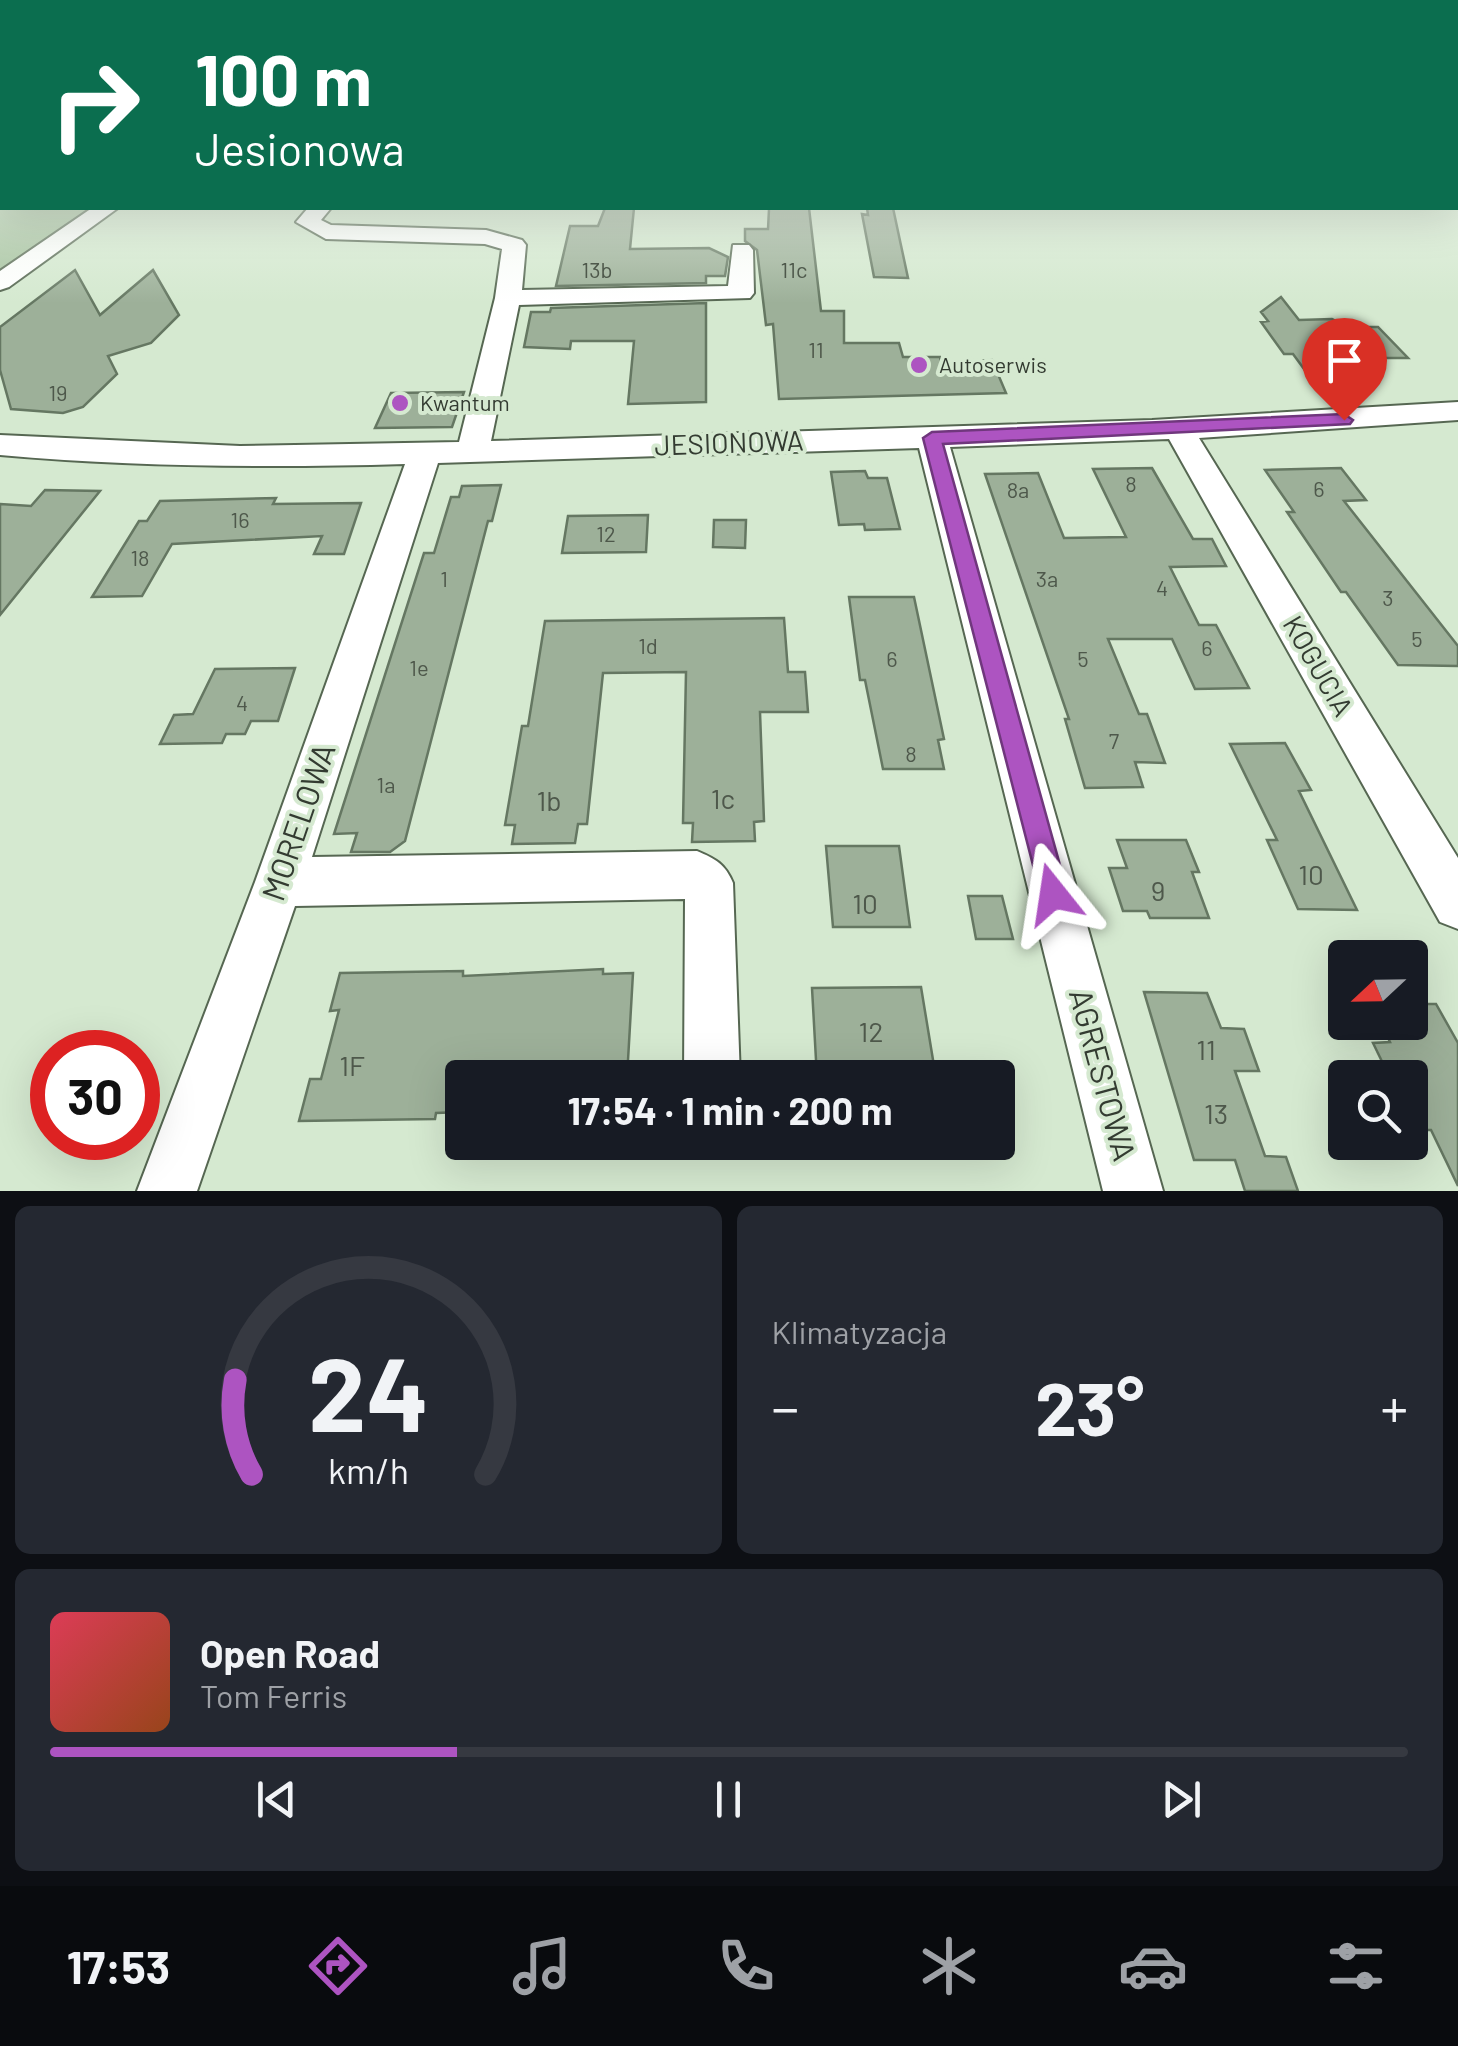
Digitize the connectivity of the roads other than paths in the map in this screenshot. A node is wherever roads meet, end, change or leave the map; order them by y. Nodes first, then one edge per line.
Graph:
1 (103, 210) edge
2 (318, 210) edge
3 (741, 250) dead end
4 (0, 282) edge
5 (508, 298) junction
6 (1458, 411) edge
7 (1178, 428) junction
8 (932, 438) junction
9 (0, 445) edge
10 (472, 450) junction
11 (426, 452) junction
12 (279, 882) junction
13 (1458, 904) edge
14 (712, 1060) edge
15 (167, 1191) edge
16 (1132, 1191) edge

1 - 4 street
2 - 5 street
3 - 5 street
5 - 10 street
6 - 7 street, JESIONOWA
7 - 8 street, JESIONOWA
7 - 13 street, KOGUCIA
8 - 10 street, JESIONOWA
8 - 16 street, AGRESTOWA
9 - 11 street, JESIONOWA
10 - 11 street, JESIONOWA
11 - 12 street, MORELOWA
12 - 14 street
12 - 15 street, MORELOWA

